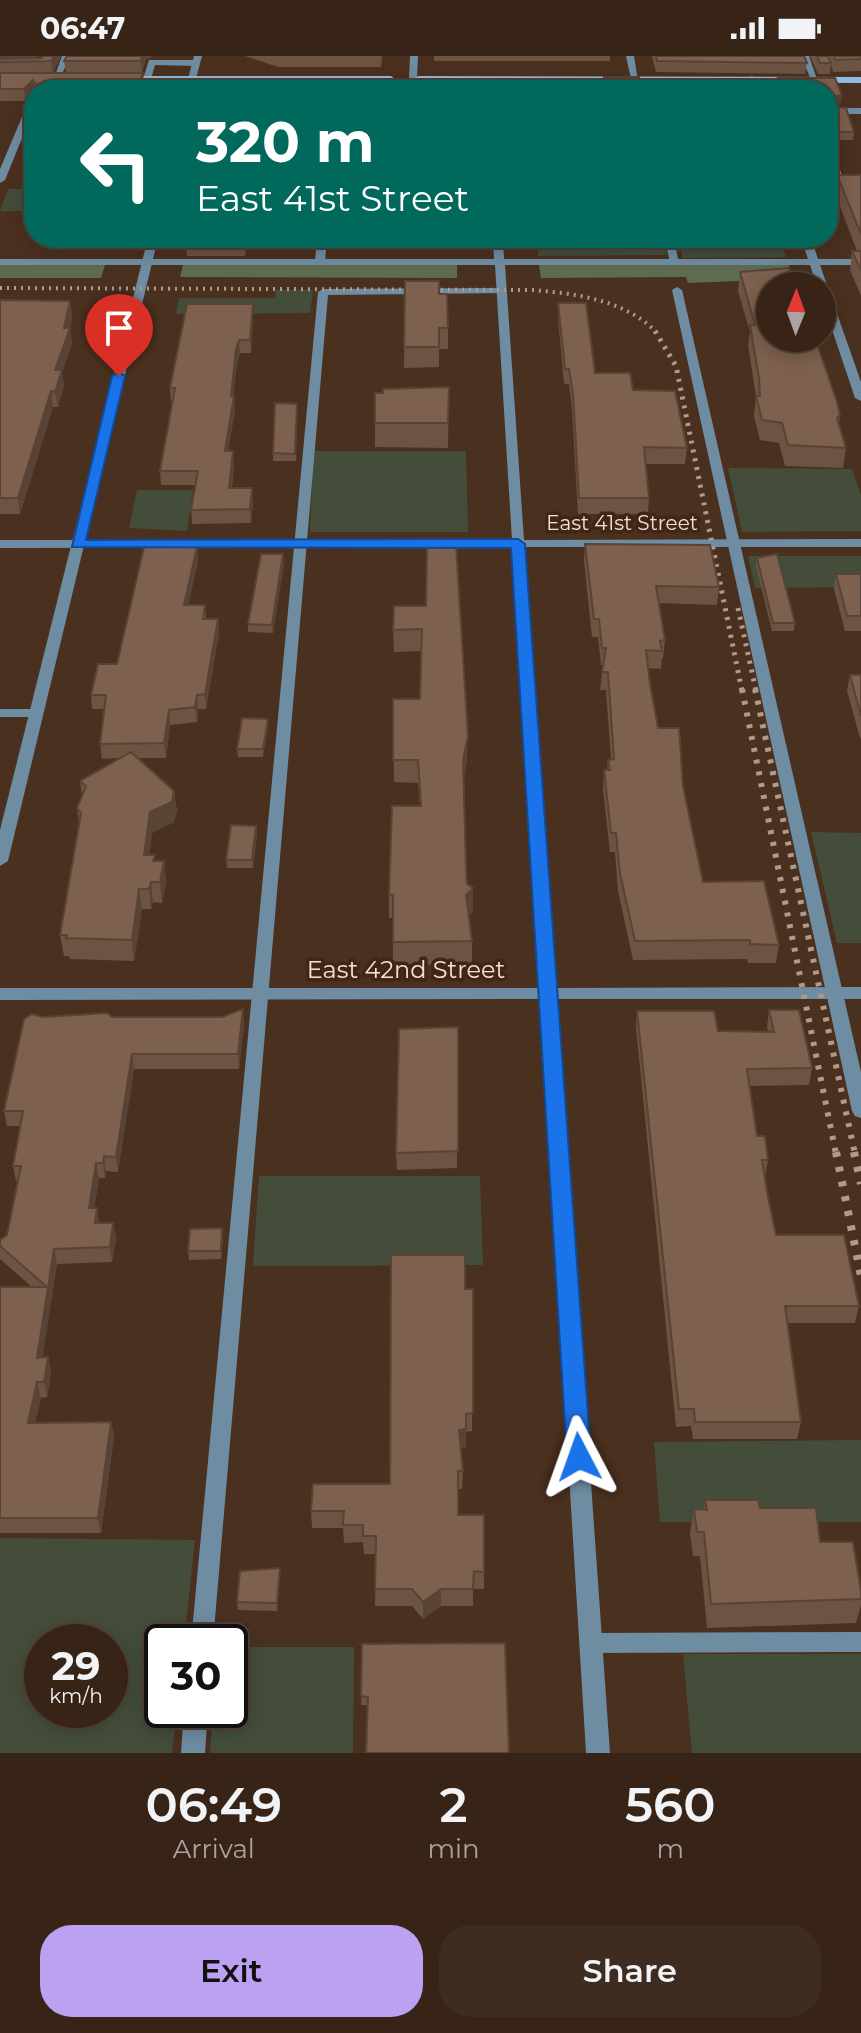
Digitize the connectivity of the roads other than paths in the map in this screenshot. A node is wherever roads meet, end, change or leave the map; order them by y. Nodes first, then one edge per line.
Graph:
1 (66, 56) edge
2 (414, 56) edge
3 (630, 56) edge
4 (805, 56) edge
5 (197, 59) edge
6 (56, 79) joint
7 (71, 79) edge
8 (115, 79) edge
9 (147, 79) junction
10 (413, 79) junction
11 (487, 79) joint
12 (635, 79) junction
13 (752, 79) joint
14 (154, 80) edge
15 (191, 80) edge
16 (376, 80) edge
17 (815, 80) junction
18 (861, 80) edge
19 (838, 111) edge
20 (861, 111) edge
21 (24, 122) edge
22 (0, 180) edge
23 (150, 248) edge
24 (321, 248) edge
25 (499, 248) edge
26 (672, 248) edge
27 (809, 248) edge
28 (814, 261) junction
29 (0, 262) edge
30 (147, 262) junction
31 (320, 262) junction
32 (500, 262) junction
33 (675, 262) junction
34 (861, 262) edge
35 (677, 290) dead end
36 (501, 291) junction
37 (861, 398) edge
38 (734, 543) junction
39 (861, 543) edge
40 (0, 544) edge
41 (77, 544) junction
42 (298, 544) junction
43 (518, 544) junction
44 (0, 713) edge
45 (36, 713) junction
46 (0, 861) edge
47 (548, 993) junction
48 (834, 993) junction
49 (861, 993) edge
50 (0, 994) edge
51 (259, 994) junction
52 (861, 1111) edge
53 (204, 1624) edge
54 (861, 1642) edge
55 (591, 1643) junction
56 (195, 1728) edge
57 (193, 1753) edge
58 (598, 1753) edge

1 - 6 street
2 - 10 street
3 - 12 street
4 - 17 street
5 - 9 street
5 - 15 street
6 - 7 main road
8 - 9 main road
9 - 14 main road
10 - 11 main road
10 - 16 main road
11 - 12 main road
12 - 13 main road
13 - 17 main road
17 - 18 main road
19 - 20 street
21 - 22 street
23 - 30 street
24 - 31 street
25 - 32 street
26 - 33 street
27 - 28 street
28 - 33 street
28 - 34 street
28 - 37 street
29 - 30 street
30 - 31 street
30 - 41 street
31 - 32 street
32 - 33 street
32 - 36 street
35 - 38 street
36 - 42 street
36 - 43 street
38 - 39 street, East 41st Street
38 - 43 street, East 41st Street
38 - 48 street
40 - 41 street, East 41st Street
41 - 42 street, East 41st Street
41 - 45 street
42 - 43 street, East 41st Street
42 - 51 street
43 - 47 street
44 - 45 street
45 - 46 street
47 - 48 street, East 42nd Street
47 - 51 street, East 42nd Street
47 - 55 street
48 - 49 street, East 42nd Street
48 - 52 street
50 - 51 street, East 42nd Street
51 - 53 street
54 - 55 street
55 - 58 street
56 - 57 street

